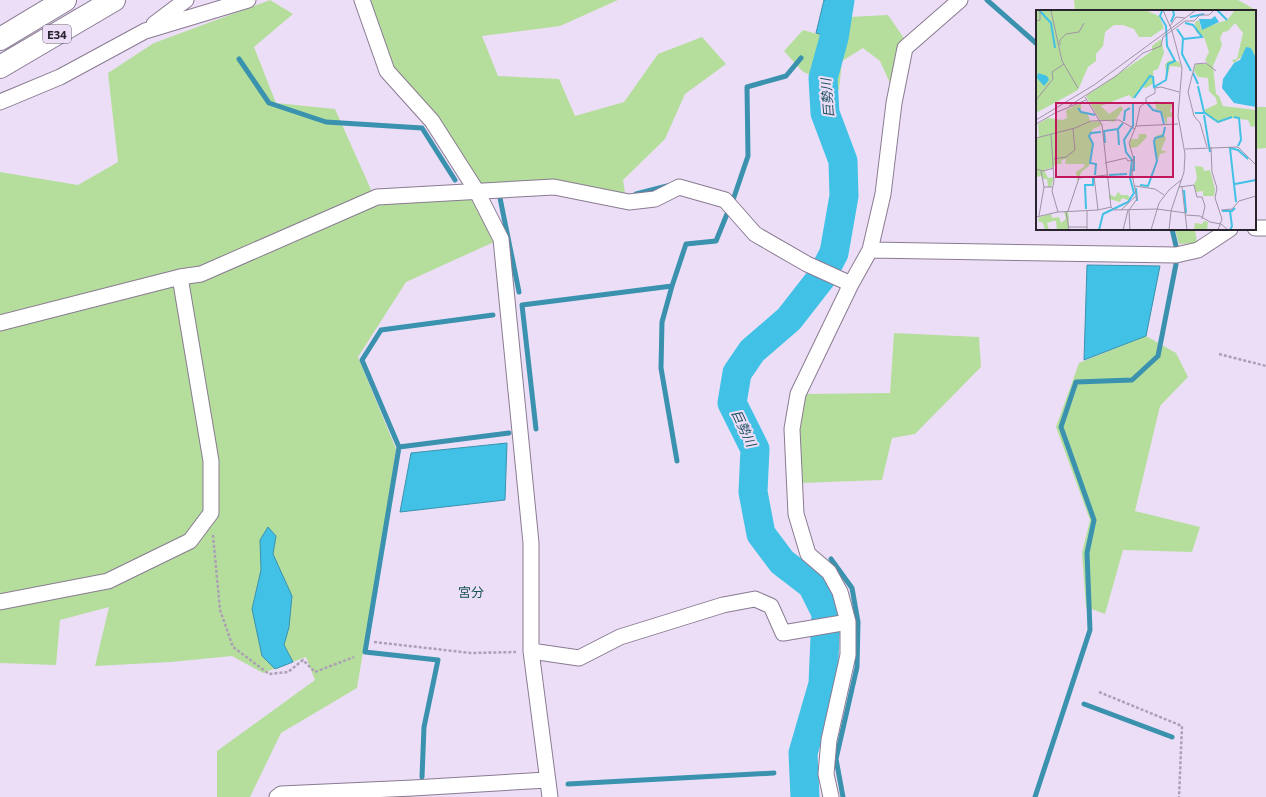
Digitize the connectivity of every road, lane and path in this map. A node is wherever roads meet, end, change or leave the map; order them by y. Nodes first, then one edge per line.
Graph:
1 (65, 0) edge
2 (114, 0) edge
3 (186, 0) edge
4 (248, 0) edge
5 (362, 0) edge
6 (960, 0) edge
7 (145, 31) junction
8 (0, 39) edge
9 (0, 67) edge
10 (0, 102) edge
11 (476, 190) junction
12 (1228, 230) edge
13 (870, 250) junction
14 (180, 278) junction
15 (846, 282) junction
16 (0, 323) edge
17 (1218, 354) dead end
18 (1266, 366) edge
19 (211, 513) junction
20 (0, 602) edge
21 (848, 622) junction
22 (374, 642) dead end
23 (531, 651) junction
24 (354, 657) dead end
25 (1099, 692) dead end
26 (548, 780) junction
27 (413, 792) edge
28 (277, 797) edge
29 (550, 797) edge
30 (831, 797) edge
31 (1179, 797) edge

1 - 8 highway, E34
2 - 9 highway, E34
3 - 7 street
4 - 7 street
5 - 11 street
6 - 13 street
7 - 10 street
11 - 14 street
11 - 15 street
11 - 23 street
12 - 13 street
13 - 15 street
14 - 16 street
14 - 19 street
15 - 21 street
17 - 18 path
19 - 20 street
19 - 24 path
21 - 23 street
21 - 30 street
22 - 23 path
23 - 26 street
25 - 31 path
26 - 27 street
26 - 29 street
27 - 28 street

